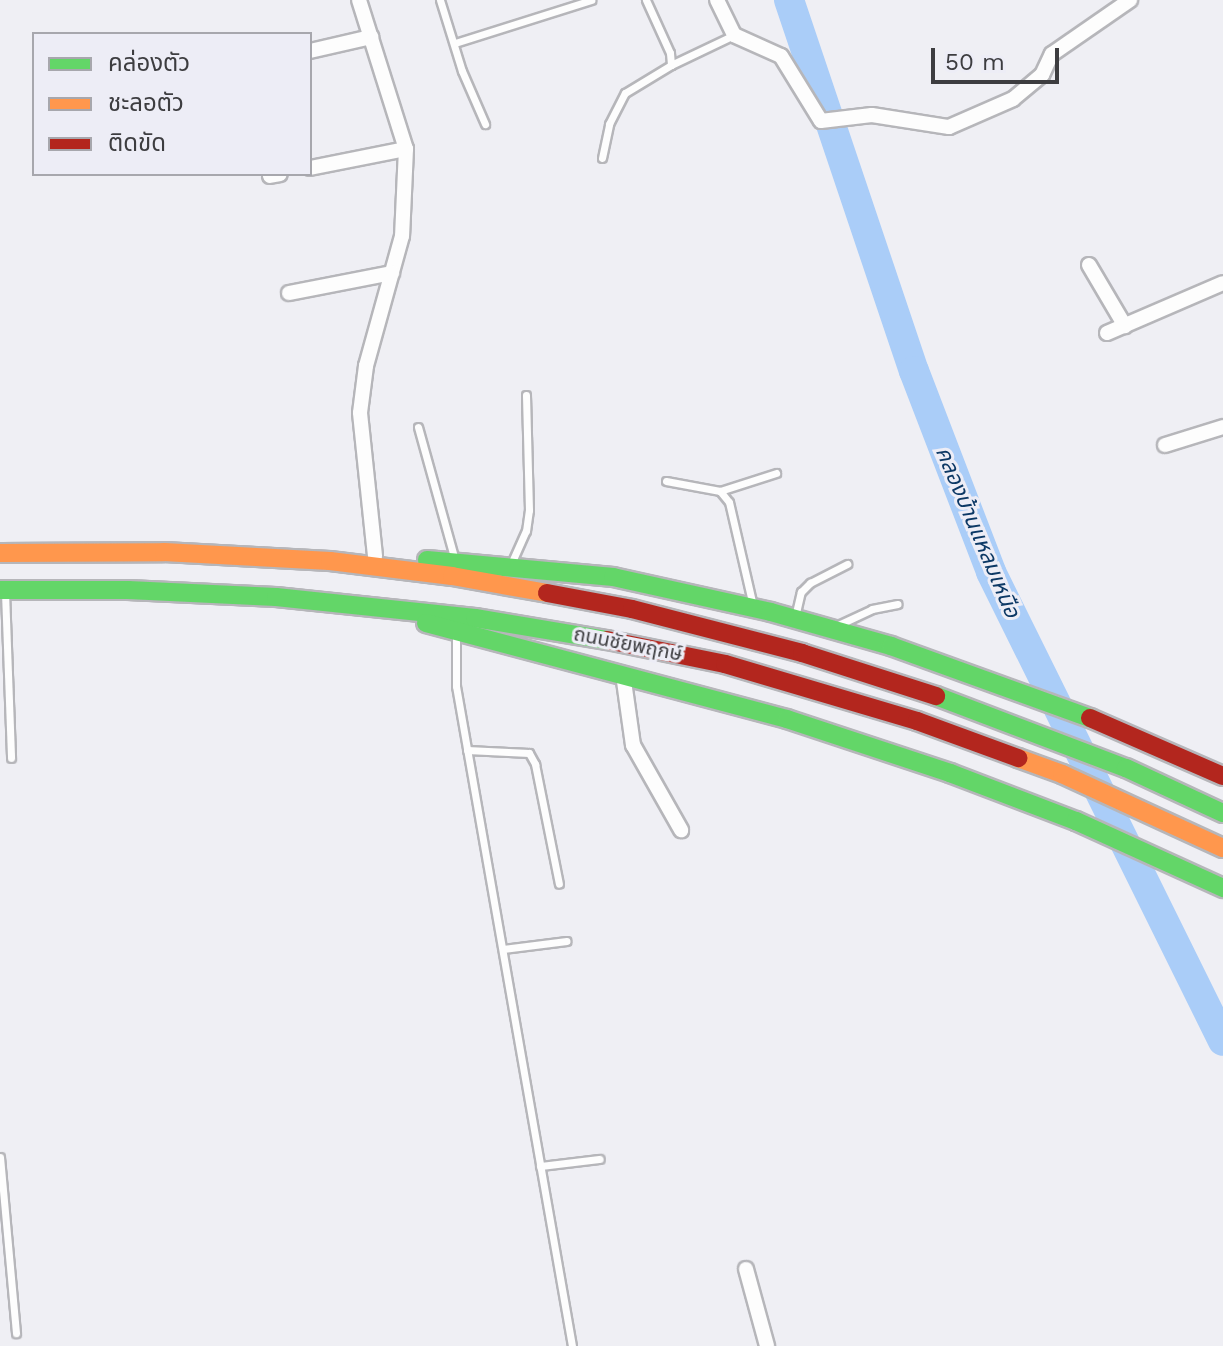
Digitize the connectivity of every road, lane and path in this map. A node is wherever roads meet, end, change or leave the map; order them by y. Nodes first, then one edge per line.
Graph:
1 (359, 0) edge
2 (440, 0) edge
3 (591, 0) edge
4 (646, 0) edge
5 (717, 0) edge
6 (1130, 0) edge
7 (734, 35) junction
8 (371, 37) junction
9 (455, 43) junction
10 (312, 51) edge
11 (671, 65) junction
12 (485, 124) dead end
13 (406, 149) junction
14 (602, 158) dead end
15 (312, 168) edge
16 (1089, 265) dead end
17 (392, 273) junction
18 (1223, 283) edge
19 (289, 293) dead end
20 (1125, 326) junction
21 (1107, 333) dead end
22 (526, 395) dead end
23 (418, 427) dead end
24 (1223, 427) edge
25 (1165, 445) dead end
26 (776, 473) dead end
27 (666, 481) dead end
28 (720, 491) junction
29 (0, 553) edge
30 (375, 556) junction
31 (330, 561) junction
32 (456, 562) junction
33 (847, 564) dead end
34 (510, 566) junction
35 (2, 590) edge
36 (898, 604) dead end
37 (371, 606) junction
38 (753, 608) junction
39 (795, 619) junction
40 (830, 629) junction
41 (456, 632) junction
42 (620, 674) junction
43 (467, 750) junction
44 (11, 758) dead end
45 (1223, 776) edge
46 (1223, 813) edge
47 (681, 830) dead end
48 (1223, 848) edge
49 (559, 884) dead end
50 (1223, 888) edge
51 (566, 941) dead end
52 (503, 949) junction
53 (0, 1157) edge
54 (600, 1159) dead end
55 (540, 1166) junction
56 (746, 1269) dead end
57 (16, 1333) dead end
58 (572, 1346) edge
59 (767, 1346) edge

1 - 8 street
2 - 9 lane
3 - 9 lane
4 - 11 lane
5 - 7 street
6 - 7 street
7 - 11 lane
8 - 10 street
8 - 13 street
9 - 12 lane
11 - 14 lane
13 - 15 street
13 - 17 street
16 - 20 street
17 - 19 street
17 - 30 street
18 - 20 street
20 - 21 street
22 - 34 lane
23 - 32 lane
24 - 25 street
26 - 28 lane
27 - 28 lane
28 - 38 lane
29 - 31 main road, ถนนชัยพฤกษ์
30 - 31 main road, ถนนชัยพฤกษ์
30 - 32 main road, ถนนชัยพฤกษ์
31 - 46 main road, ถนนชัยพฤกษ์
32 - 34 main road, ถนนชัยพฤกษ์
33 - 39 lane
34 - 38 main road, ถนนชัยพฤกษ์
35 - 37 main road, ถนนชัยพฤกษ์
35 - 44 lane
36 - 40 lane
37 - 41 main road, ถนนชัยพฤกษ์
37 - 48 main road, ถนนชัยพฤกษ์
38 - 39 main road, ถนนชัยพฤกษ์
39 - 40 main road, ถนนชัยพฤกษ์
40 - 45 main road, ถนนชัยพฤกษ์
41 - 42 main road, ถนนชัยพฤกษ์
41 - 43 lane
42 - 47 street
42 - 50 main road, ถนนชัยพฤกษ์
43 - 49 lane
43 - 52 lane
51 - 52 lane
52 - 55 lane
53 - 57 lane
54 - 55 lane
55 - 58 lane
56 - 59 street

